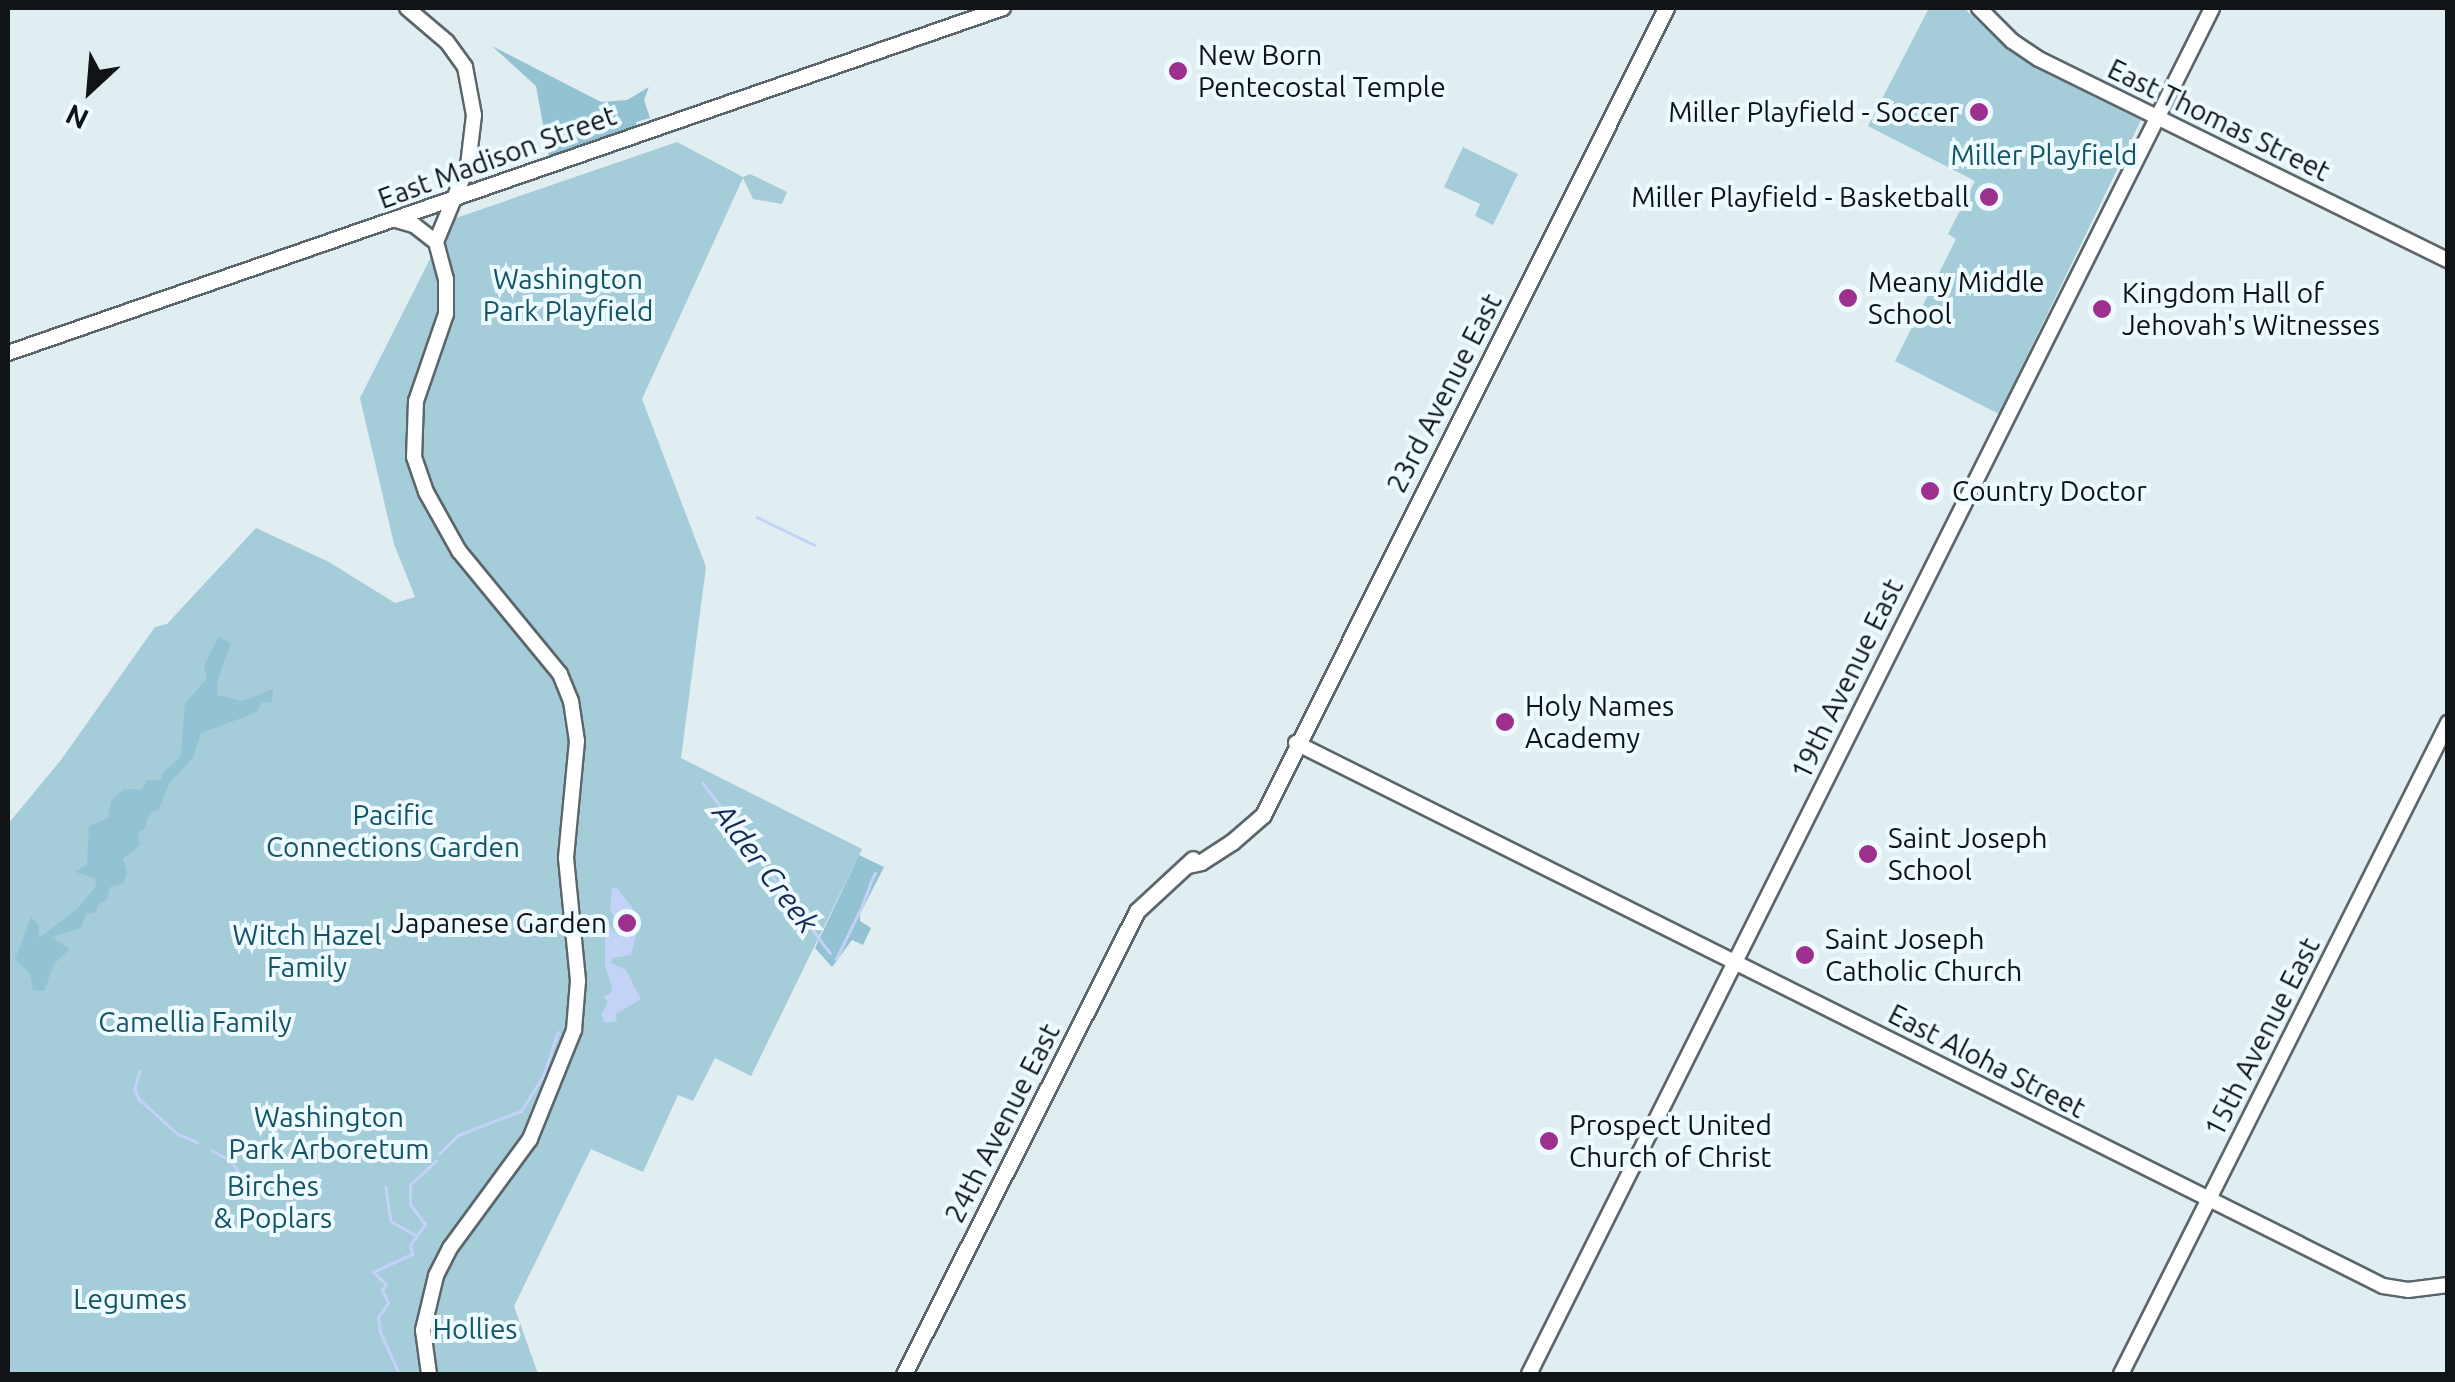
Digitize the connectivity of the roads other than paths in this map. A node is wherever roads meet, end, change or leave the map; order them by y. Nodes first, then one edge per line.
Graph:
1 (407, 8) edge
2 (1003, 8) edge
3 (1666, 8) edge
4 (1979, 8) edge
5 (2212, 8) edge
6 (984, 11) edge
7 (2156, 116) junction
8 (470, 158) junction
9 (501, 181) junction
10 (454, 198) junction
11 (396, 220) junction
12 (436, 242) junction
13 (2448, 260) edge
14 (8, 353) edge
15 (2448, 723) edge
16 (1296, 743) junction
17 (1188, 865) joint
18 (1736, 963) junction
19 (2209, 1198) junction
20 (2448, 1284) edge
21 (428, 1374) edge
22 (904, 1374) edge
23 (1529, 1374) edge
24 (2122, 1374) edge

1 - 8 street
2 - 6 street, East Madison Street
3 - 16 main road, 23rd Avenue East
4 - 7 street, East Thomas Street
5 - 7 street, 19th Avenue East
6 - 9 street, East Madison Street
7 - 13 street, East Thomas Street
7 - 18 street, 19th Avenue East
8 - 9 street
8 - 10 street
9 - 10 street, East Madison Street
10 - 11 street, East Madison Street
10 - 12 street
11 - 12 street
11 - 14 street, East Madison Street
12 - 21 street
15 - 19 street, 15th Avenue East
16 - 17 main road, 23rd Avenue East
16 - 18 street, East Aloha Street
17 - 22 main road, 24th Avenue East
18 - 19 street, East Aloha Street
18 - 23 street, 19th Avenue East
19 - 20 street, East Aloha Street
19 - 24 street, 15th Avenue East

